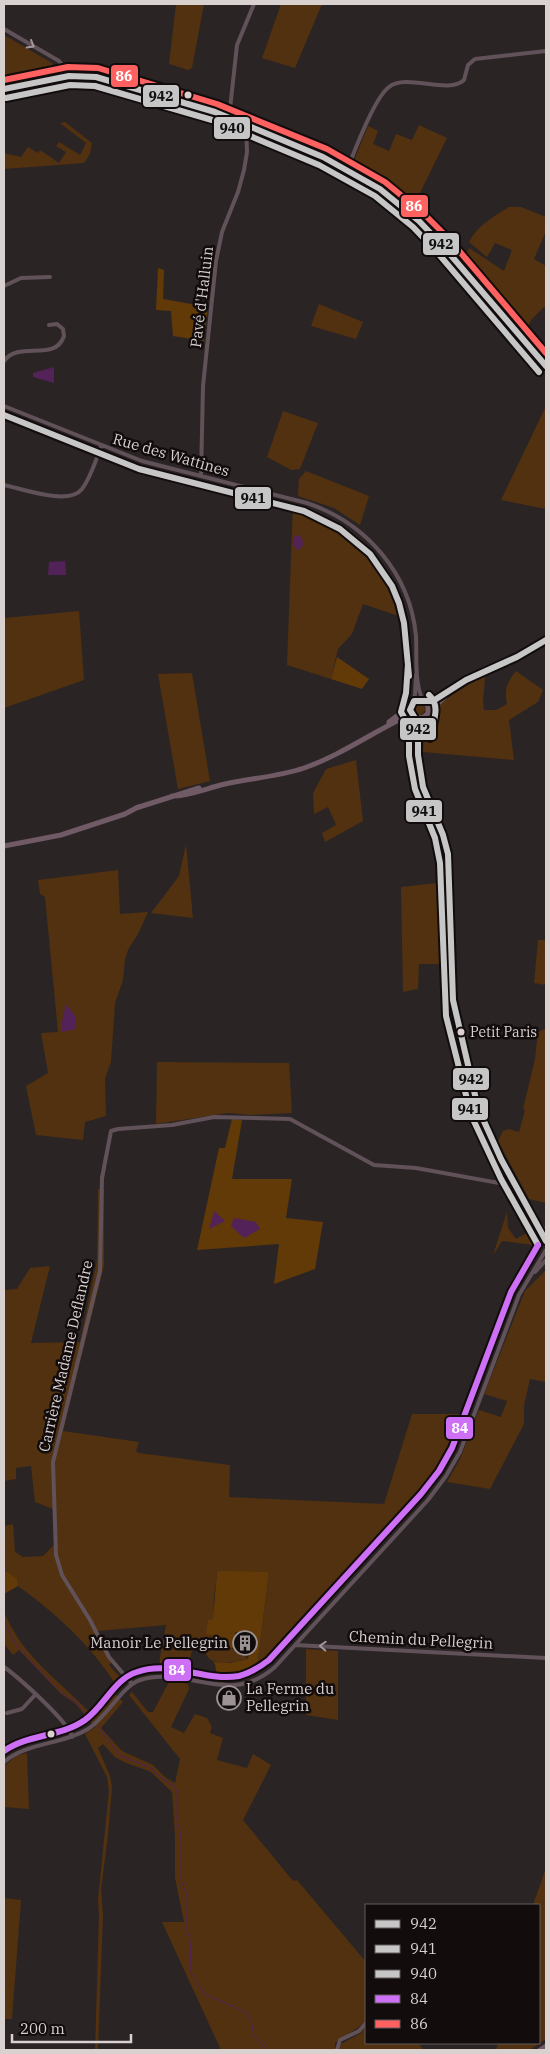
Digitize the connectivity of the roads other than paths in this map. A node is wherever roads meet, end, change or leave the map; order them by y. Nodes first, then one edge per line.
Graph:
1 (254, 4) edge
2 (4, 29) edge
3 (546, 51) edge
4 (65, 76) junction
5 (4, 89) edge
6 (229, 118) junction
7 (246, 125) junction
8 (347, 170) junction
9 (50, 277) dead end
10 (4, 286) edge
11 (49, 325) dead end
12 (4, 361) edge
13 (546, 366) edge
14 (4, 406) edge
15 (101, 446) junction
16 (201, 476) junction
17 (4, 485) edge
18 (546, 640) edge
19 (417, 665) junction
20 (458, 684) junction
21 (424, 701) junction
22 (412, 704) junction
23 (427, 715) junction
24 (414, 717) junction
25 (372, 734) junction
26 (420, 768) junction
27 (4, 846) edge
28 (515, 1186) junction
29 (533, 1215) junction
30 (546, 1233) edge
31 (546, 1241) edge
32 (546, 1249) edge
33 (546, 1254) edge
34 (546, 1260) edge
35 (526, 1283) junction
36 (295, 1645) junction
37 (546, 1658) edge
38 (4, 1668) edge
39 (132, 1684) junction
40 (36, 1695) junction
41 (7, 1713) dead end
42 (72, 1737) junction
43 (4, 1762) edge
44 (365, 2024) edge
45 (546, 2046) edge
46 (338, 2050) edge
47 (540, 2050) edge

1 - 6 street
2 -> 4 street
3 - 8 street
4 - 5 main road
4 - 6 main road
6 - 7 main road
7 - 8 main road
7 - 16 street, Pavé d'Halluin
8 - 13 main road
9 - 10 street
11 - 12 street
14 - 15 street, Rue des Wattines
15 - 16 street, Rue des Wattines
15 - 17 street
16 - 19 street, Rue des Wattines
18 - 20 main road
19 - 21 street, Rue des Wattines
19 - 22 street, Rue des Wattines
20 - 21 main road
20 - 23 main road
21 - 22 main road
21 - 23 main road
22 - 24 main road
22 - 25 main road
23 - 24 main road
23 - 26 street
24 - 25 main road
24 - 26 street
25 - 27 main road
26 - 28 street
28 - 29 street
28 - 39 street, Carrière Madame Deflandre
29 - 30 street
29 - 31 street
32 - 33 street
32 - 35 street
34 - 35 street
35 - 36 street
37 -> 36 street, Chemin du Pellegrin
36 - 39 street
38 - 40 street
39 - 42 street
40 - 41 street
40 - 42 street
42 - 43 street
44 - 46 street
45 - 47 main road

